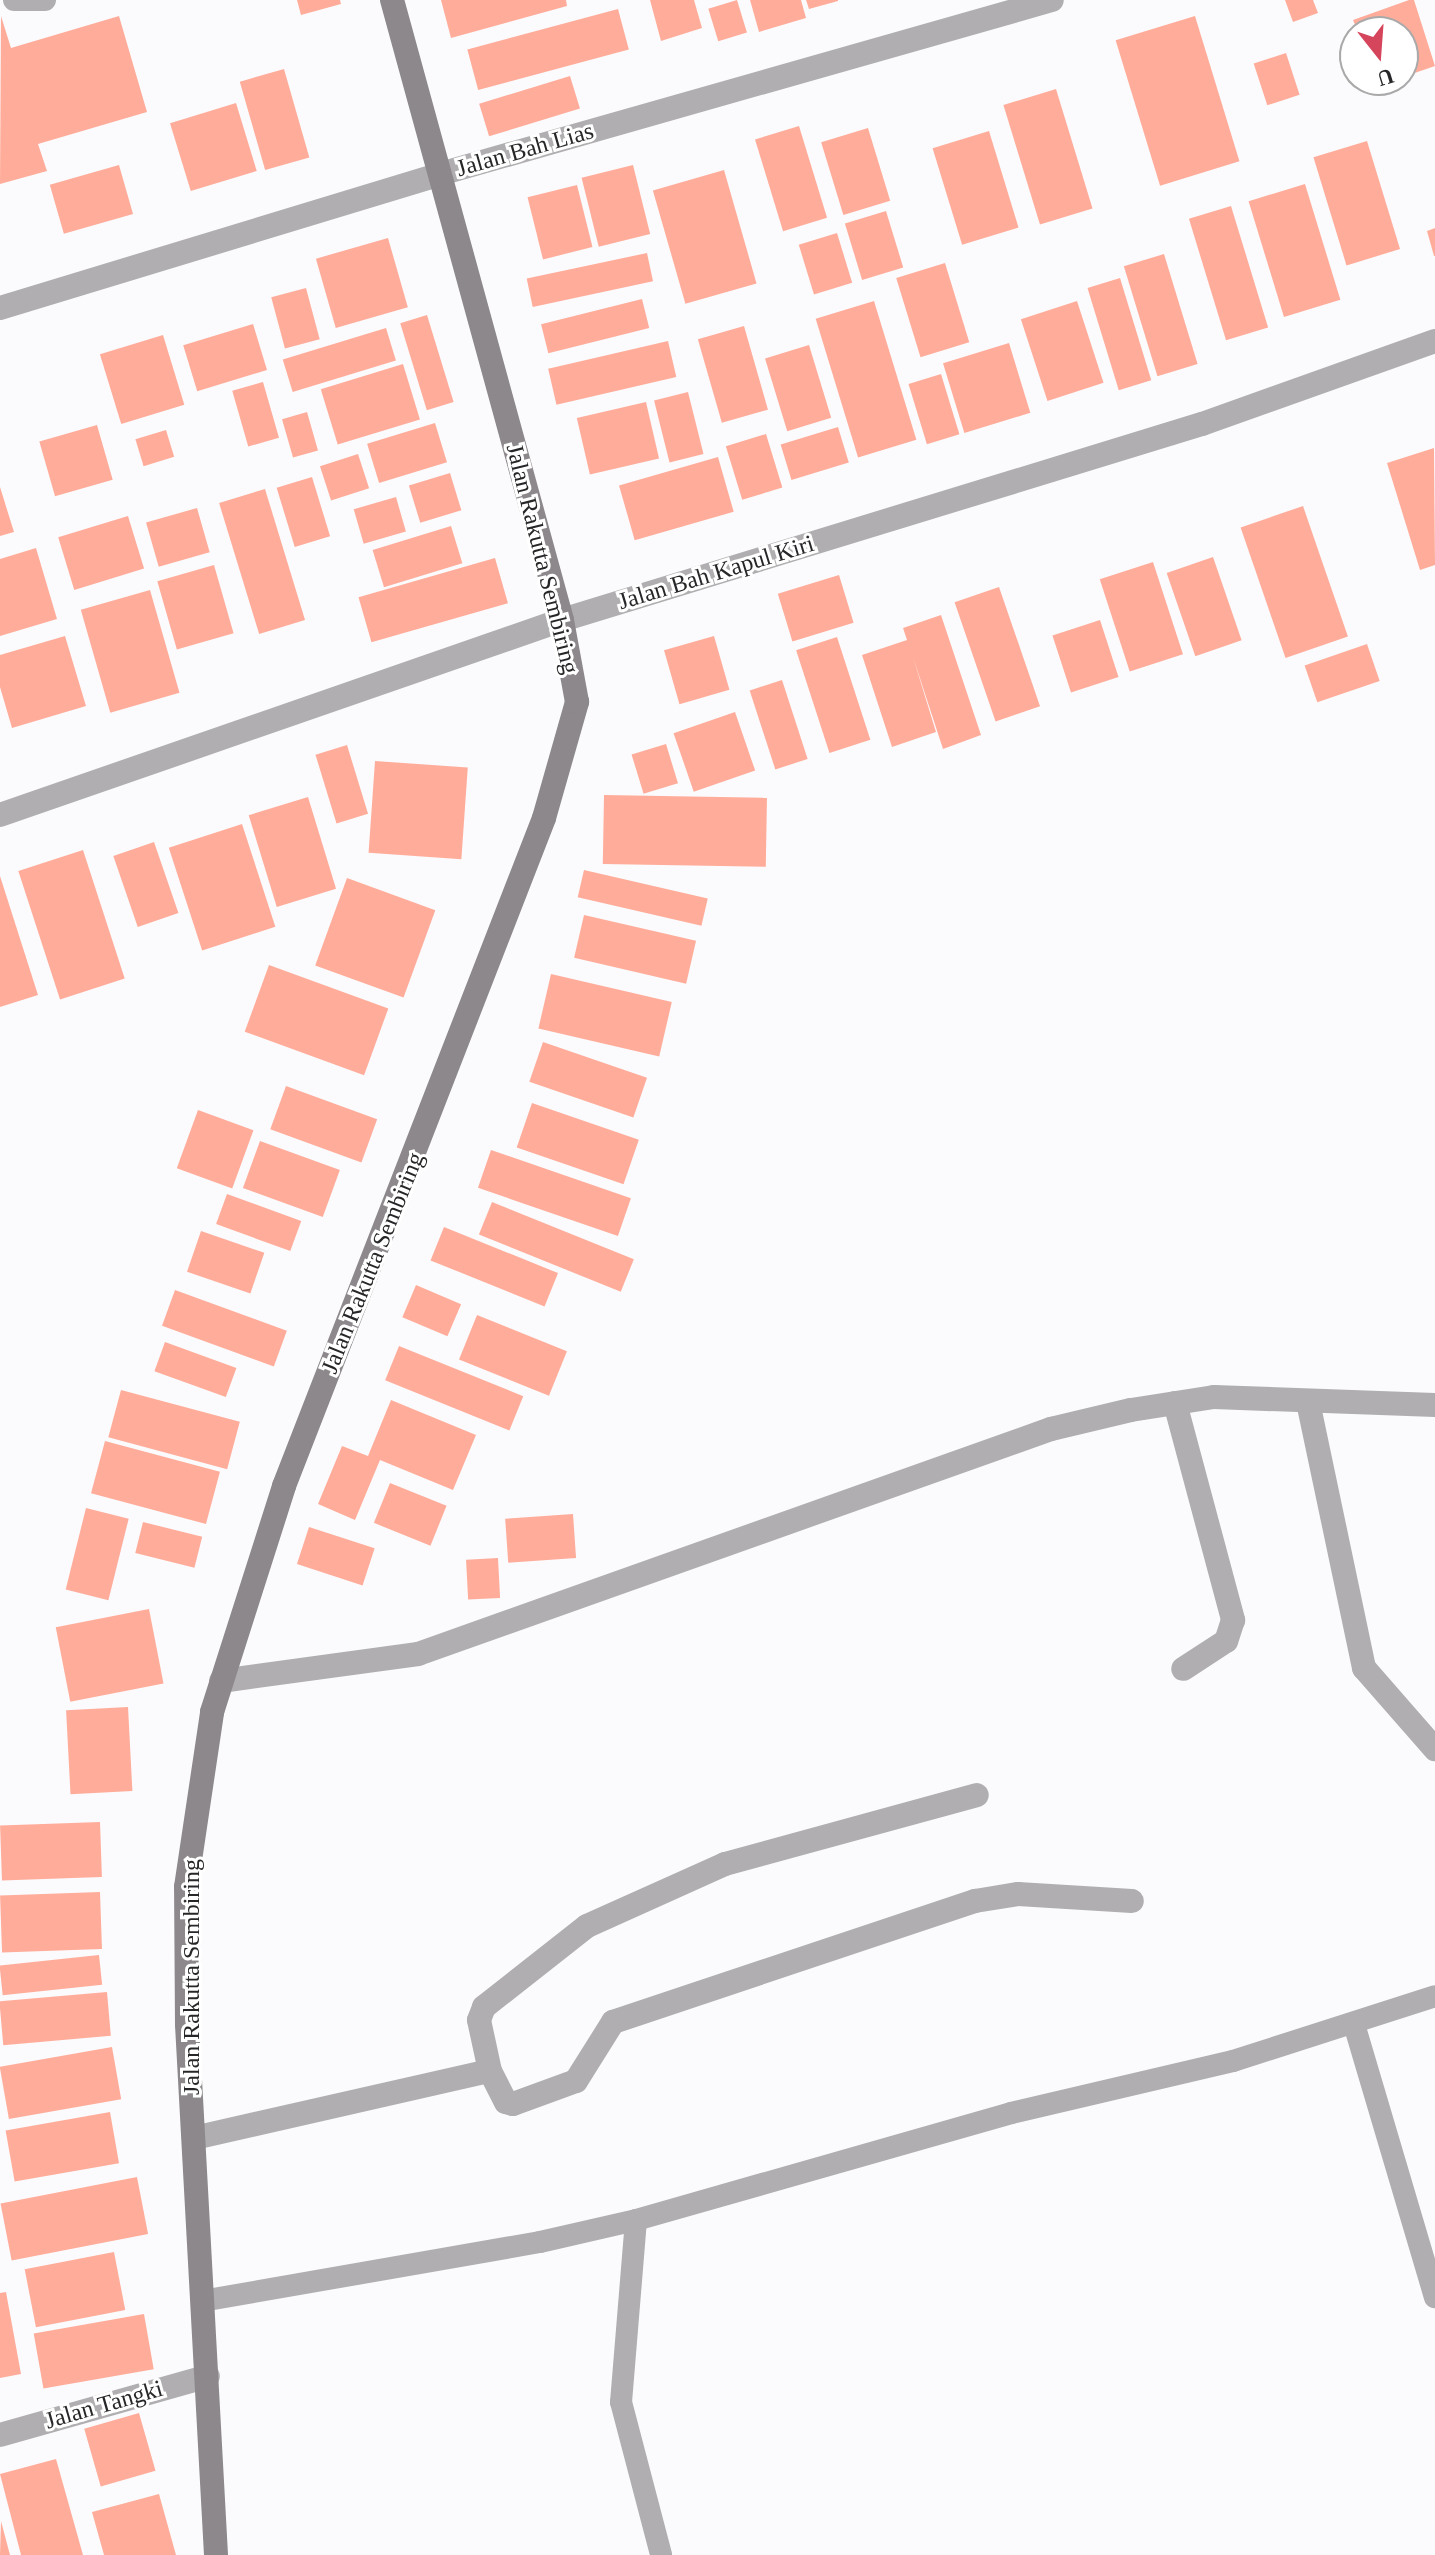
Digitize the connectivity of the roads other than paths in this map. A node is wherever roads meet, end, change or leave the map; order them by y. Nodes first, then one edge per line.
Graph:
1 (14, 0) edge
2 (45, 0) edge
3 (392, 0) edge
4 (1052, 0) edge
5 (440, 174) junction
6 (0, 308) edge
7 (1435, 341) edge
8 (562, 620) junction
9 (0, 815) edge
10 (1308, 1402) junction
11 (1175, 1403) junction
12 (1435, 1405) edge
13 (1183, 1669) dead end
14 (221, 1681) junction
15 (1435, 1749) edge
16 (977, 1795) dead end
17 (1132, 1901) dead end
18 (1435, 1996) edge
19 (1354, 2024) junction
20 (490, 2071) junction
21 (194, 2138) junction
22 (636, 2220) junction
23 (1435, 2297) edge
24 (202, 2301) junction
25 (208, 2376) junction
26 (0, 2435) edge
27 (216, 2555) edge
28 (661, 2555) edge

1 - 2 lane
3 - 5 main road, Jalan Rakutta Sembiring
4 - 5 street, Jalan Bah Lias
5 - 6 street, Jalan Bah Lias
5 - 8 main road, Jalan Rakutta Sembiring
7 - 8 street, Jalan Bah Kapul Kiri
8 - 9 street, Jalan Bah Kapul Kiri
8 - 14 main road, Jalan Rakutta Sembiring
10 - 11 street
10 - 12 street
10 - 15 street
11 - 13 street
11 - 14 street
14 - 21 main road, Jalan Rakutta Sembiring
16 - 20 street
17 - 20 street
18 - 19 lane
19 - 22 lane
19 - 23 lane
20 - 21 street
21 - 24 main road, Jalan Rakutta Sembiring
22 - 24 lane
22 - 28 lane
24 - 25 main road, Jalan Rakutta Sembiring
25 - 26 street, Jalan Tangki
25 - 27 main road, Jalan Rakutta Sembiring

